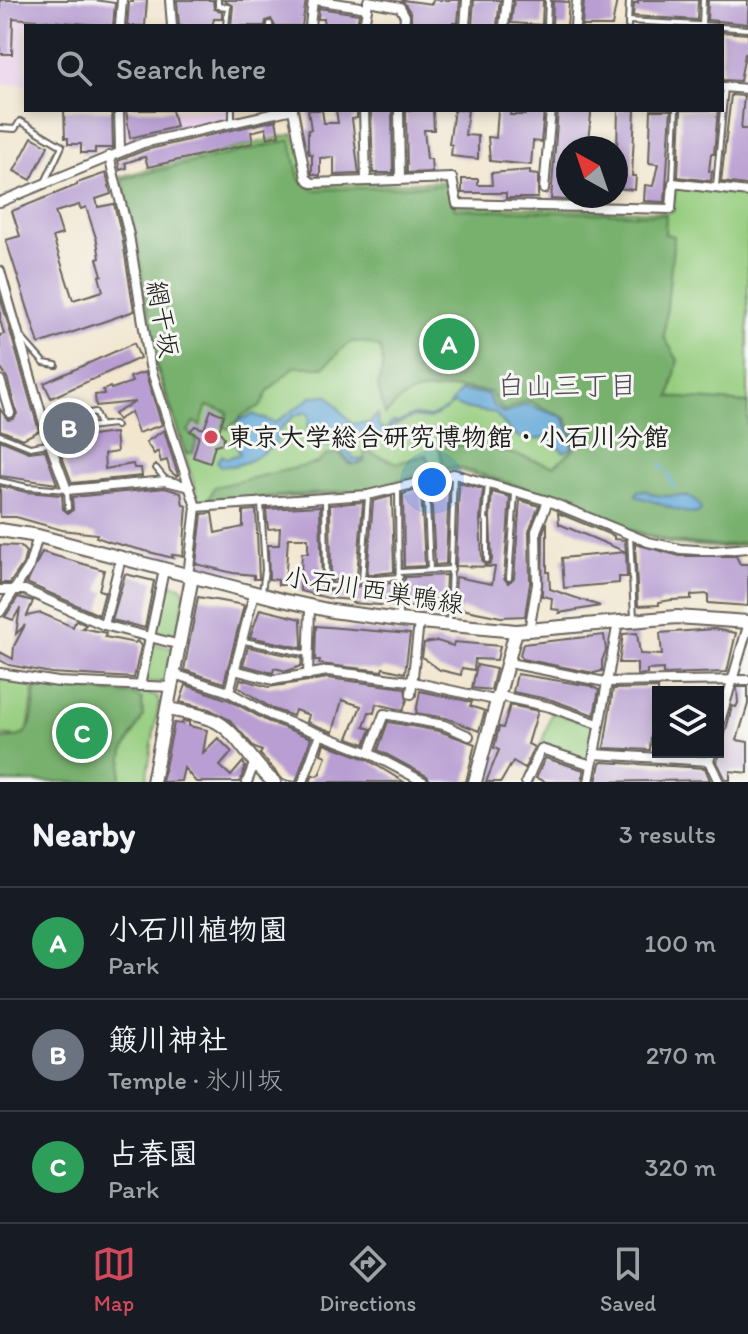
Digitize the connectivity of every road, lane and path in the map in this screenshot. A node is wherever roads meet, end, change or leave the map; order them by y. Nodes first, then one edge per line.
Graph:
1 (122, 0) edge
2 (170, 0) edge
3 (218, 0) edge
4 (314, 0) edge
5 (467, 0) edge
6 (507, 0) edge
7 (548, 0) edge
8 (577, 0) edge
9 (629, 0) edge
10 (703, 0) edge
11 (368, 3) edge
12 (120, 24) edge
13 (172, 24) edge
14 (226, 24) edge
15 (310, 24) edge
16 (364, 24) edge
17 (404, 24) edge
18 (465, 24) edge
19 (504, 24) edge
20 (547, 24) edge
21 (575, 24) edge
22 (628, 24) edge
23 (702, 24) edge
24 (724, 27) edge
25 (748, 29) edge
26 (724, 87) edge
27 (748, 89) edge
28 (119, 112) edge
29 (232, 112) edge
30 (281, 112) edge
31 (291, 112) edge
32 (364, 112) edge
33 (399, 112) edge
34 (551, 112) edge
35 (676, 112) edge
36 (721, 112) edge
37 (232, 122) junction
38 (0, 128) edge
39 (120, 151) junction
40 (109, 156) junction
41 (400, 179) junction
42 (366, 180) junction
43 (45, 182) junction
44 (673, 183) junction
45 (544, 189) dead end
46 (716, 189) junction
47 (748, 192) edge
48 (0, 202) edge
49 (0, 271) edge
50 (4, 300) edge
51 (20, 336) junction
52 (56, 365) dead end
53 (0, 380) edge
54 (10, 413) dead end
55 (45, 422) junction
56 (100, 425) junction
57 (116, 426) dead end
58 (88, 427) dead end
59 (0, 435) edge
60 (50, 444) junction
61 (156, 468) dead end
62 (454, 474) junction
63 (426, 480) junction
64 (0, 481) edge
65 (166, 481) junction
66 (488, 484) junction
67 (190, 487) junction
68 (398, 487) junction
69 (67, 490) junction
70 (515, 491) junction
71 (368, 495) junction
72 (325, 498) junction
73 (548, 501) junction
74 (261, 503) junction
75 (196, 507) junction
76 (68, 508) dead end
77 (0, 530) edge
78 (38, 536) junction
79 (630, 536) junction
80 (748, 548) edge
81 (121, 558) junction
82 (487, 560) dead end
83 (452, 569) junction
84 (164, 570) junction
85 (430, 570) junction
86 (400, 575) junction
87 (190, 577) junction
88 (509, 578) dead end
89 (362, 580) junction
90 (15, 589) junction
91 (0, 590) edge
92 (258, 594) junction
93 (310, 607) junction
94 (0, 612) edge
95 (399, 620) junction
96 (634, 620) junction
97 (419, 622) junction
98 (618, 622) junction
99 (748, 624) edge
100 (104, 625) junction
101 (449, 625) junction
102 (523, 631) junction
103 (151, 637) junction
104 (242, 641) junction
105 (180, 645) junction
106 (308, 654) junction
107 (509, 663) junction
108 (234, 670) junction
109 (0, 673) edge
110 (308, 675) junction
111 (748, 680) edge
112 (173, 681) junction
113 (413, 682) junction
114 (605, 682) junction
115 (731, 682) junction
116 (140, 686) junction
117 (229, 692) junction
118 (411, 694) dead end
119 (499, 698) junction
120 (724, 707) edge
121 (168, 709) junction
122 (598, 724) junction
123 (320, 735) junction
124 (469, 736) dead end
125 (369, 753) junction
126 (594, 754) junction
127 (652, 755) edge
128 (711, 758) edge
129 (254, 764) junction
130 (592, 765) junction
131 (404, 772) junction
132 (153, 782) edge
133 (247, 782) edge
134 (274, 782) edge
135 (303, 782) edge
136 (399, 782) edge
137 (424, 782) edge
138 (475, 782) edge
139 (526, 782) edge
140 (589, 782) edge
141 (719, 782) edge

1 - 12 street
2 - 13 street
3 - 14 lane
4 - 11 street
4 - 15 street
5 - 18 street
6 - 19 street
7 - 20 lane
8 - 21 street
9 - 22 lane
10 - 23 lane
11 - 16 street
11 - 17 street
24 - 25 lane
26 - 27 street
28 - 39 street
29 - 37 lane
30 - 37 street
31 - 42 street
32 - 42 street
33 - 41 street
34 - 45 street
35 - 44 lane
36 - 46 lane
37 - 39 street
38 - 43 lane
39 - 40 street
40 - 43 street
40 - 67 street, 網干坂
41 - 42 street
41 - 44 street
43 - 48 street
44 - 46 street
46 - 47 street
49 - 50 street
50 - 51 street
51 - 52 lane
51 - 55 street
53 - 54 street
55 - 56 lane
55 - 60 street
56 - 57 lane
56 - 58 lane
59 - 60 lane
60 - 69 street
61 - 65 lane
62 - 63 street
62 - 66 street
62 - 83 lane
63 - 68 street
63 - 85 lane
64 - 69 lane
65 - 67 street
65 - 69 street
66 - 70 street
66 - 82 lane
67 - 75 street, 網干坂
68 - 71 street
68 - 86 lane
69 - 76 lane
70 - 73 street
70 - 88 lane
71 - 72 street
71 - 89 lane
72 - 74 street
72 - 89 lane
73 - 79 street
73 - 102 street
74 - 75 street
74 - 92 lane
75 - 87 street
77 - 78 main road, 小石川西巣鴨線
78 - 81 main road, 小石川西巣鴨線
78 - 90 street
79 - 80 street
79 - 96 lane
81 - 84 main road, 小石川西巣鴨線
81 - 100 street
83 - 85 lane
83 - 101 lane
84 - 87 main road, 小石川西巣鴨線
84 - 103 street
85 - 86 lane
86 - 89 lane
86 - 95 lane
87 - 92 main road, 小石川西巣鴨線
87 - 105 main road
90 - 91 street
90 - 94 street
90 - 100 street
92 - 93 main road, 小石川西巣鴨線
92 - 104 street
93 - 95 main road, 小石川西巣鴨線
93 - 106 street
95 - 97 main road, 小石川西巣鴨線
96 - 98 main road, 小石川西巣鴨線
96 - 99 main road, 小石川西巣鴨線
97 - 101 main road, 小石川西巣鴨線
97 - 113 street
98 - 102 main road, 小石川西巣鴨線
98 - 114 street
99 - 115 street
100 - 103 street
101 - 102 main road, 小石川西巣鴨線
102 - 107 main road
103 - 105 street
103 - 116 street
104 - 106 lane
104 - 108 street
105 - 112 main road
106 - 110 street
107 - 114 street
107 - 119 main road
108 - 110 street
108 - 117 street
109 - 116 street
110 - 113 street
111 - 115 street
112 - 116 street
112 - 117 street
112 - 121 main road
113 - 118 street
113 - 119 street
114 - 115 street
114 - 122 street
115 - 120 street
117 - 123 street
119 - 122 street
119 - 138 main road
121 - 129 main road
121 - 132 main road
122 - 126 street
123 - 125 street
123 - 135 street
124 - 125 street
125 - 131 street
126 - 127 street
126 - 130 street
128 - 141 street
129 - 133 street
129 - 134 main road
130 - 139 street
130 - 140 street
131 - 136 street
131 - 137 street

